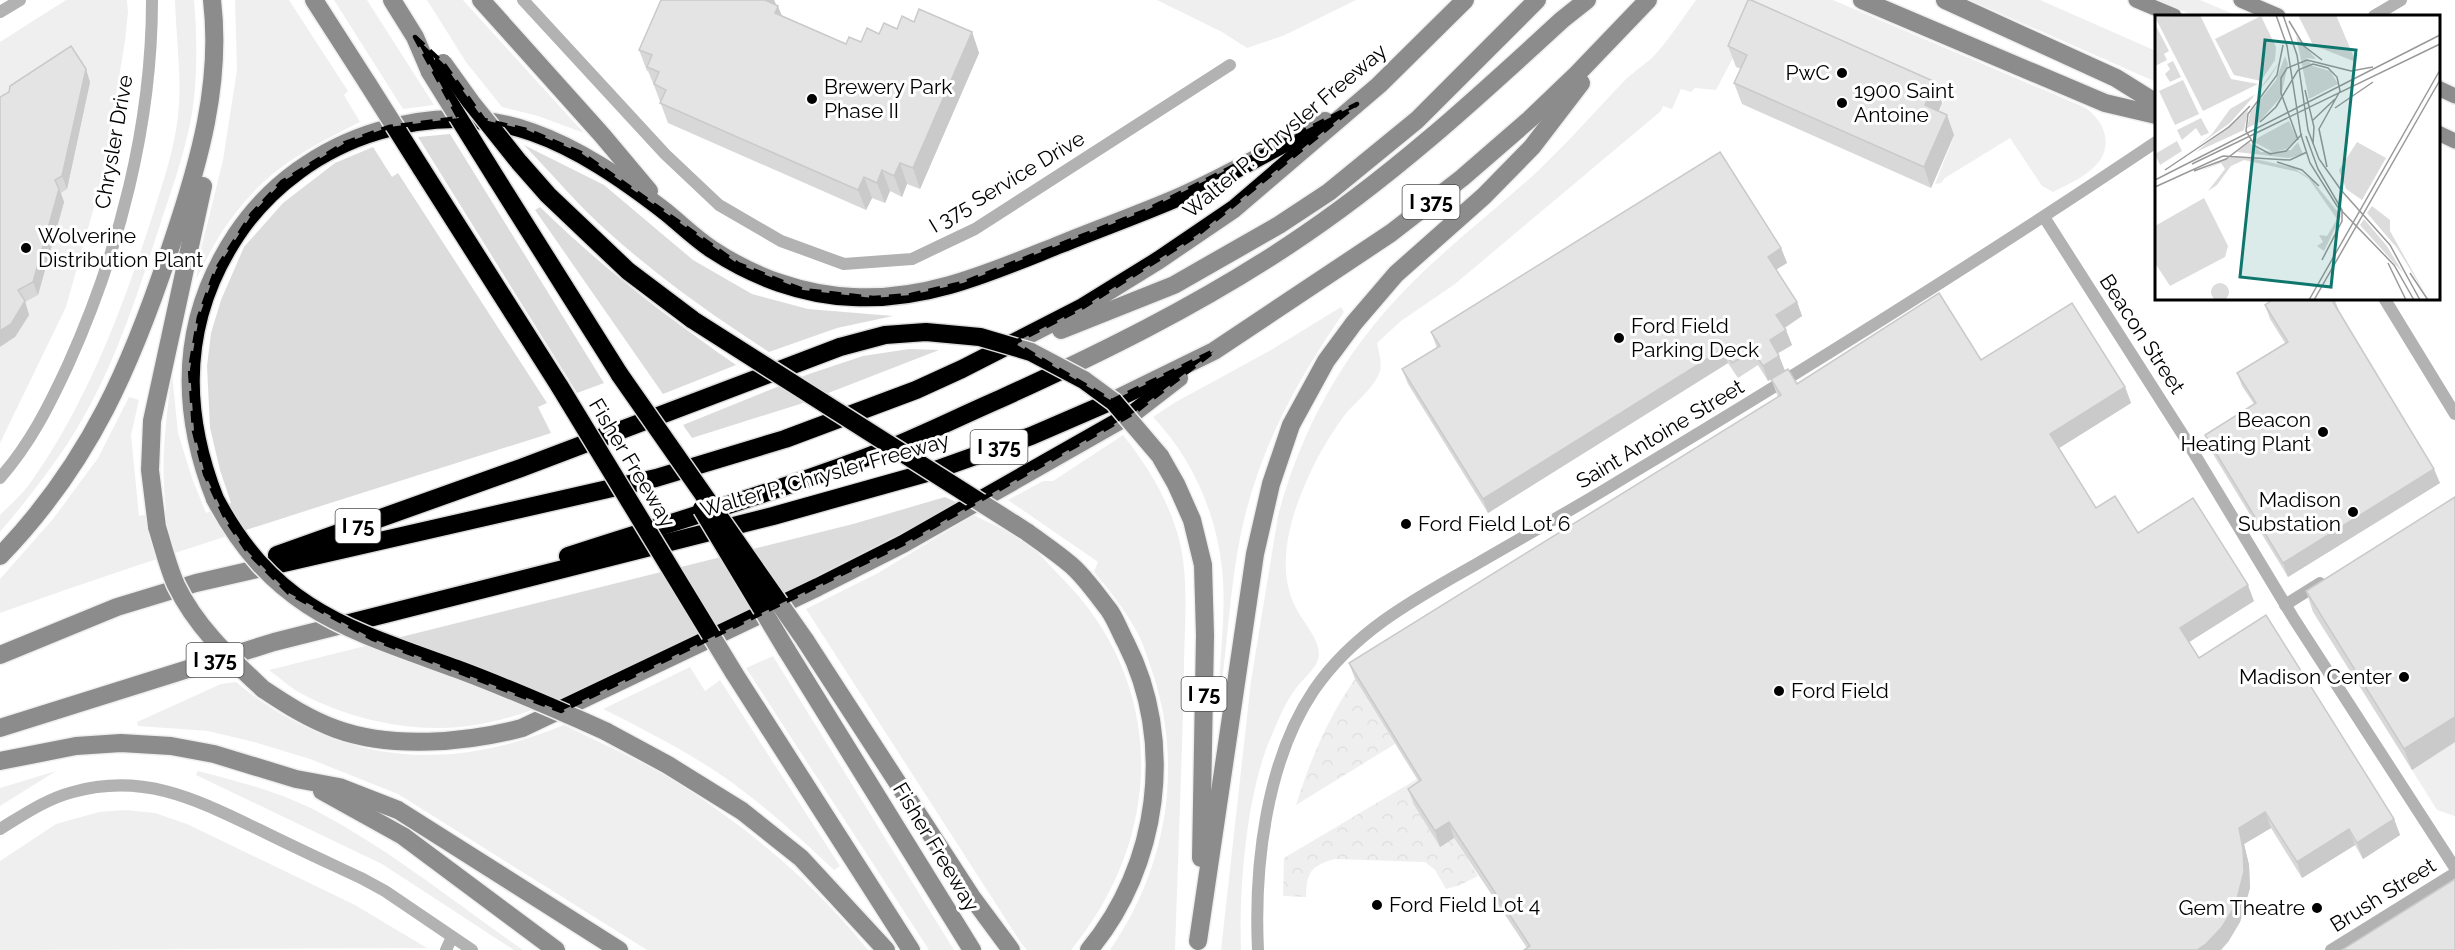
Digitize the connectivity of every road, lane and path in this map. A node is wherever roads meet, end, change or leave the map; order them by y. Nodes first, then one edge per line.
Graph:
1 (20, 0) edge
2 (152, 0) edge
3 (212, 0) edge
4 (222, 0) edge
5 (314, 0) edge
6 (392, 0) edge
7 (481, 0) edge
8 (524, 0) edge
9 (1465, 0) edge
10 (1537, 0) edge
11 (1587, 0) edge
12 (1648, 0) edge
13 (1862, 0) edge
14 (1945, 0) edge
15 (2136, 0) edge
16 (2241, 0) edge
17 (2401, 0) edge
18 (0, 12) edge
19 (2172, 15) edge
20 (2276, 15) edge
21 (2376, 15) edge
22 (1625, 25) junction
23 (1230, 65) dead end
24 (436, 68) junction
25 (2440, 88) edge
26 (2455, 96) edge
27 (2155, 102) edge
28 (1357, 104) junction
29 (2155, 115) edge
30 (2440, 134) edge
31 (2455, 141) edge
32 (2155, 143) edge
33 (667, 213) junction
34 (2044, 217) junction
35 (2385, 300) edge
36 (1214, 351) junction
37 (962, 369) junction
38 (620, 375) junction
39 (2455, 414) edge
40 (0, 478) edge
41 (0, 556) edge
42 (2327, 579) edge
43 (196, 584) junction
44 (433, 601) junction
45 (2285, 605) junction
46 (0, 655) edge
47 (0, 728) edge
48 (0, 761) edge
49 (296, 779) junction
50 (0, 829) edge
51 (2455, 868) edge
52 (2455, 873) edge
53 (452, 938) junction
54 (1198, 945) edge
55 (446, 950) edge
56 (472, 950) edge
57 (556, 950) edge
58 (619, 950) edge
59 (886, 950) edge
60 (911, 950) edge
61 (972, 950) edge
62 (1011, 950) edge
63 (1089, 950) edge
64 (1258, 950) edge
65 (2331, 950) edge

1 - 18 street
2 - 40 street, Chrysler Drive
3 - 41 highway
4 - 36 highway, bridge
5 - 60 highway, Fisher Freeway, bridge
6 - 24 highway
7 - 33 highway
8 - 23 street, I 375 Service Drive
9 - 28 highway, Walter P. Chrysler Freeway
10 - 37 highway
11 - 44 highway
12 - 22 highway, Walter P. Chrysler Freeway / I 375
13 - 29 highway
14 - 27 highway
15 - 19 main road
16 - 20 main road
17 - 21 street
22 - 36 highway, Walter P. Chrysler Freeway / I 375
22 - 54 highway
24 - 38 highway, Fisher Freeway, bridge
24 - 63 highway, bridge
25 - 26 main road
28 - 33 highway
28 - 37 highway, Walter P. Chrysler Freeway
30 - 31 main road
32 - 34 street, Saint Antoine Street
33 - 59 highway, bridge
34 - 45 street, Beacon Street
34 - 64 street, Saint Antoine Street
35 - 39 street
36 - 44 highway, Walter P. Chrysler Freeway / I 375
37 - 43 highway, Walter P. Chrysler Freeway
38 - 61 highway, Fisher Freeway, bridge
38 - 62 highway, bridge
42 - 45 street
43 - 46 highway, Walter P. Chrysler Freeway / I 75
43 - 54 highway, I 75, bridge
44 - 47 highway, Walter P. Chrysler Freeway / I 375
45 - 51 street, Beacon Street
48 - 49 highway
49 - 57 highway
49 - 58 highway
50 - 53 street
52 - 65 street, Brush Street
53 - 55 street
53 - 56 street

